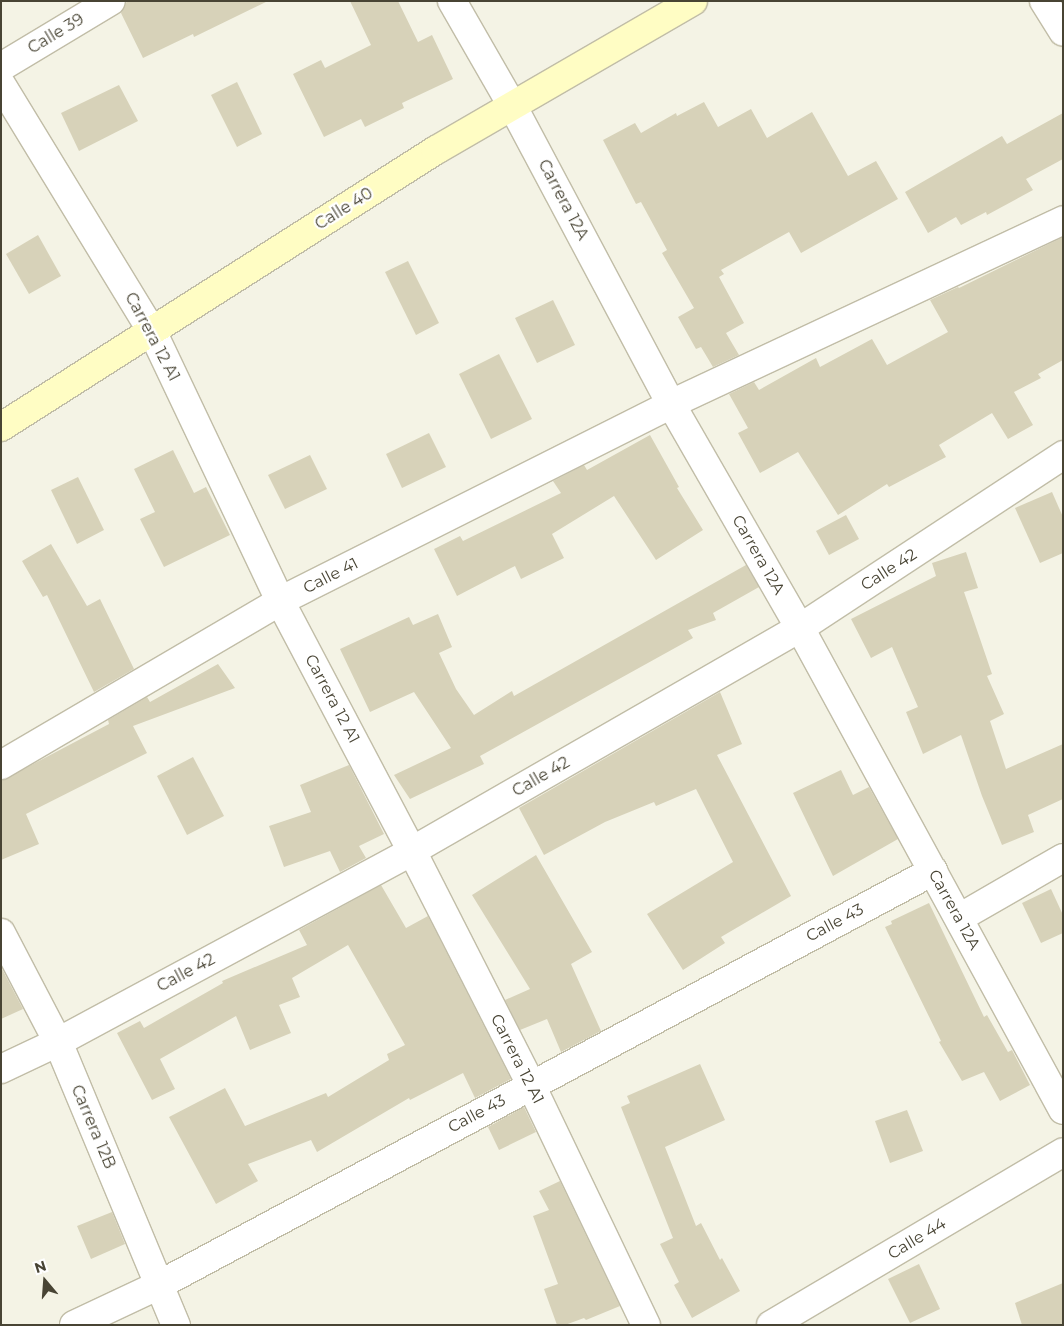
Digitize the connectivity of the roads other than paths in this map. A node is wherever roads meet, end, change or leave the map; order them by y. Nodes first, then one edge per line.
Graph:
1 (111, 1) edge
2 (452, 1) edge
3 (693, 1) edge
4 (1044, 1) edge
5 (1063, 32) edge
6 (1, 67) edge
7 (1, 84) edge
8 (513, 107) junction
9 (1063, 220) edge
10 (152, 331) junction
11 (671, 404) junction
12 (1, 427) edge
13 (1063, 455) edge
14 (280, 602) junction
15 (800, 628) junction
16 (1, 765) edge
17 (412, 851) junction
18 (1063, 858) edge
19 (933, 871) junction
20 (959, 918) junction
21 (1, 933) edge
22 (58, 1042) junction
23 (1, 1069) edge
24 (530, 1085) junction
25 (1063, 1110) edge
26 (1063, 1152) edge
27 (159, 1285) junction
28 (74, 1325) edge
29 (176, 1325) edge
30 (646, 1325) edge
31 (771, 1325) edge

1 - 6 street, Calle 39
2 - 8 street, Carrera 12A
3 - 8 street, Calle 40
4 - 5 street
7 - 10 street, Carrera 12 A1
8 - 10 street, Calle 40
8 - 11 street, Carrera 12A
9 - 11 street, Calle 41
10 - 12 street, Calle 40
10 - 14 street, Carrera 12 A1
11 - 14 street, Calle 41
11 - 15 street, Carrera 12A
13 - 15 street, Calle 42
14 - 16 street, Calle 41
14 - 17 street, Carrera 12 A1
15 - 17 street, Calle 42
15 - 19 street, Carrera 12A
17 - 22 street, Calle 42
17 - 24 street, Carrera 12 A1
18 - 20 street
19 - 20 street, Carrera 12A
19 - 24 street, Calle 43
20 - 25 street, Carrera 12A
21 - 22 street, Carrera 12B
22 - 23 street, Calle 42
22 - 27 street, Carrera 12B
24 - 27 street, Calle 43
24 - 30 street, Carrera 12 A1
26 - 31 street, Calle 44
27 - 28 street, Calle 43
27 - 29 street, Carrera 12B

